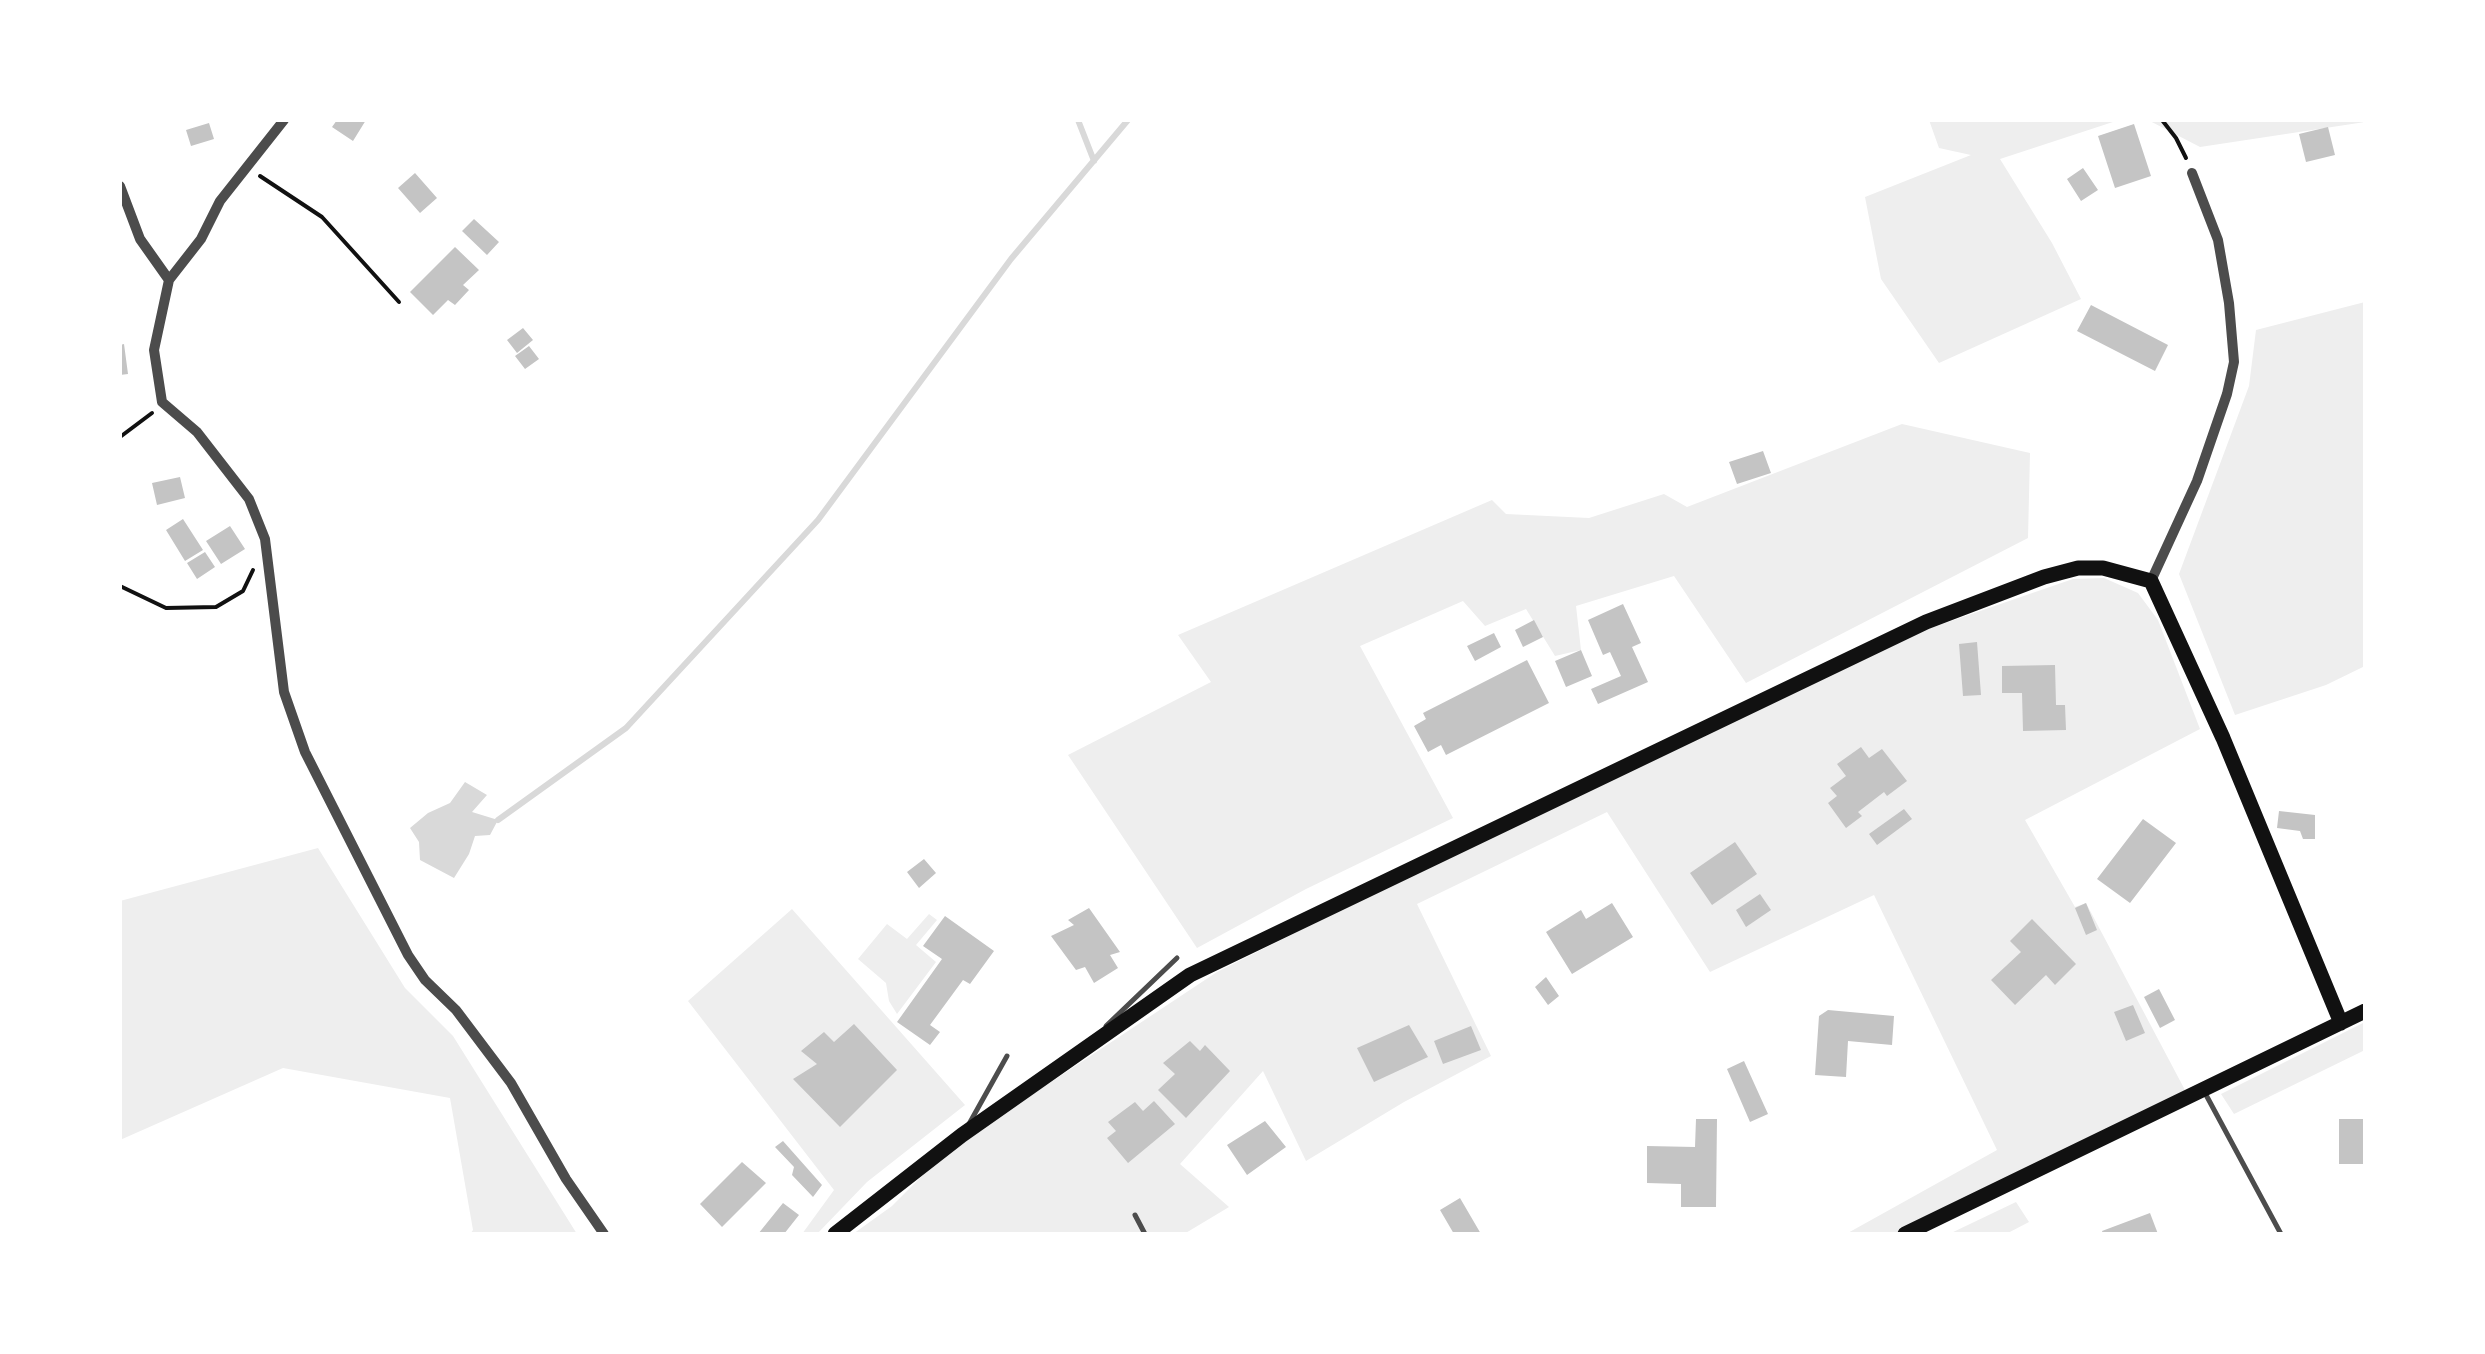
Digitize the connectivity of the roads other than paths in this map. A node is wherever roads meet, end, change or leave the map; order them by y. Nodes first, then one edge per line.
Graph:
1 (284, 120) edge
2 (2192, 173) road end
3 (120, 186) edge
4 (170, 280) junction
5 (2151, 581) junction
6 (1177, 958) dead end
7 (2365, 1011) edge
8 (2341, 1022) junction
9 (1090, 1043) junction
10 (1007, 1056) dead end
11 (2204, 1090) junction
12 (962, 1135) junction
13 (1135, 1215) dead end
14 (604, 1234) edge
15 (836, 1234) edge
16 (1146, 1234) edge
17 (1905, 1234) edge
18 (2282, 1234) edge

1 - 4 street
2 - 5 street
3 - 4 street
4 - 14 street
5 - 8 main road
5 - 9 main road
6 - 9 lane
7 - 8 main road
8 - 11 main road
9 - 12 main road
10 - 12 lane
11 - 17 main road
11 - 18 lane
12 - 15 main road
13 - 16 lane

